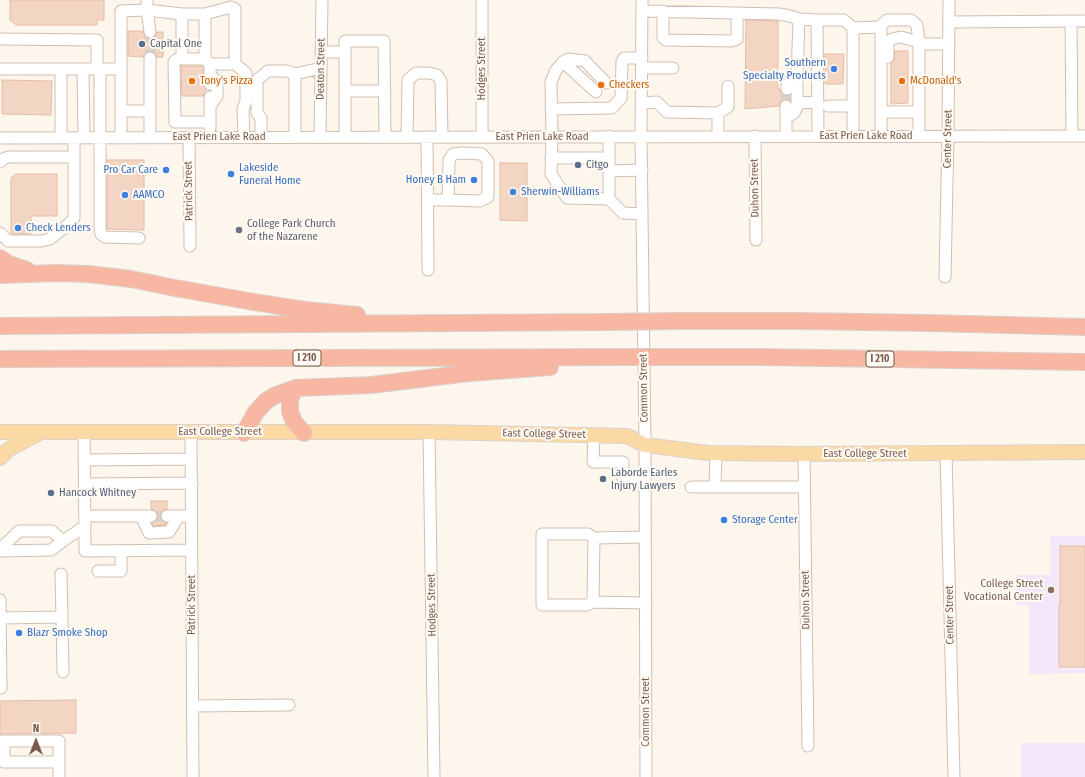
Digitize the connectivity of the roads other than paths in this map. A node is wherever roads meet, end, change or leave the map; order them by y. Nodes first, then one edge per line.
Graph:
1 (322, 0) edge
2 (482, 0) edge
3 (949, 0) edge
4 (147, 5) edge
5 (642, 5) edge
6 (663, 11) junction
7 (737, 13) junction
8 (182, 14) junction
9 (205, 14) junction
10 (798, 19) junction
11 (817, 20) junction
12 (1072, 21) junction
13 (1085, 21) edge
14 (949, 22) junction
15 (881, 27) junction
16 (853, 28) junction
17 (150, 32) tunnel mouth
18 (0, 39) edge
19 (919, 43) junction
20 (949, 44) junction
21 (321, 52) junction
22 (345, 52) junction
23 (150, 58) tunnel mouth
24 (182, 59) junction
25 (384, 59) junction
26 (563, 62) junction
27 (642, 63) junction
28 (236, 64) junction
29 (321, 68) junction
30 (673, 68) dead end
31 (0, 69) edge
32 (61, 69) junction
33 (83, 69) junction
34 (97, 69) junction
35 (121, 69) junction
36 (209, 70) junction
37 (295, 74) junction
38 (797, 78) junction
39 (728, 86) dead end
40 (786, 89) tunnel mouth
41 (345, 90) junction
42 (384, 91) junction
43 (621, 98) junction
44 (641, 103) junction
45 (792, 104) junction
46 (823, 104) junction
47 (853, 106) junction
48 (612, 108) junction
49 (551, 109) junction
50 (881, 109) junction
51 (121, 111) junction
52 (150, 111) junction
53 (919, 112) junction
54 (718, 113) junction
55 (175, 122) junction
56 (210, 122) junction
57 (609, 136) junction
58 (641, 136) junction
59 (718, 136) junction
60 (755, 136) junction
61 (786, 136) junction
62 (818, 136) junction
63 (853, 136) junction
64 (881, 136) junction
65 (920, 136) junction
66 (948, 136) junction
67 (1072, 136) junction
68 (1085, 136) edge
69 (100, 137) junction
70 (121, 137) junction
71 (150, 137) junction
72 (175, 137) junction
73 (189, 137) junction
74 (210, 137) junction
75 (244, 137) junction
76 (261, 137) junction
77 (295, 137) junction
78 (320, 137) junction
79 (345, 137) junction
80 (385, 137) junction
81 (407, 137) junction
82 (427, 137) junction
83 (442, 137) junction
84 (482, 137) junction
85 (552, 137) junction
86 (0, 138) edge
87 (14, 138) junction
88 (61, 138) junction
89 (79, 138) junction
90 (461, 138) junction
91 (462, 153) junction
92 (14, 157) junction
93 (74, 157) junction
94 (551, 158) junction
95 (609, 158) junction
96 (0, 162) edge
97 (642, 170) junction
98 (609, 171) junction
99 (609, 199) junction
100 (428, 200) junction
101 (448, 200) junction
102 (642, 214) junction
103 (0, 233) edge
104 (139, 238) dead end
105 (756, 240) dead end
106 (190, 246) dead end
107 (0, 258) edge
108 (428, 270) dead end
109 (57, 273) junction
110 (0, 275) edge
111 (945, 277) dead end
112 (452, 323) junction
113 (0, 326) edge
114 (1085, 327) edge
115 (605, 357) junction
116 (6, 359) edge
117 (1085, 362) edge
118 (296, 388) junction
119 (0, 432) edge
120 (44, 432) junction
121 (84, 432) junction
122 (191, 432) junction
123 (429, 432) junction
124 (244, 433) junction
125 (304, 433) junction
126 (594, 435) junction
127 (645, 445) junction
128 (1085, 452) edge
129 (946, 453) junction
130 (716, 454) junction
131 (804, 454) junction
132 (0, 458) edge
133 (191, 459) junction
134 (84, 460) junction
135 (645, 481) junction
136 (85, 484) junction
137 (192, 484) junction
138 (691, 487) dead end
139 (715, 487) junction
140 (804, 487) junction
141 (167, 516) tunnel mouth
142 (179, 516) junction
143 (192, 516) junction
144 (85, 521) junction
145 (645, 537) junction
146 (594, 538) junction
147 (63, 541) junction
148 (0, 550) edge
149 (121, 550) junction
150 (192, 550) junction
151 (98, 570) dead end
152 (61, 574) dead end
153 (0, 600) edge
154 (593, 602) junction
155 (646, 602) junction
156 (62, 617) junction
157 (0, 618) edge
158 (63, 672) dead end
159 (1, 688) edge
160 (289, 705) dead end
161 (193, 706) junction
162 (2, 741) edge
163 (808, 746) dead end
164 (59, 762) junction
165 (59, 777) edge
166 (193, 777) edge
167 (434, 777) edge
168 (646, 777) edge
169 (954, 777) edge

1 - 21 street, Deaton Street
2 - 84 street, Hodges Street
3 - 14 street, Center Street
4 - 8 street
4 - 17 street
4 - 35 street
5 - 6 street
5 - 27 street, Common Street
6 - 7 street
6 - 7 street
7 - 10 street
8 - 9 street
8 - 24 street
9 - 28 street
9 - 36 street
10 - 11 street
10 - 38 street
11 - 16 street
11 - 46 street
12 - 13 street
12 - 14 street
12 - 67 street
14 - 20 street, Center Street
15 - 16 street
15 - 19 street
15 - 50 street
16 - 47 street
18 - 34 street
19 - 20 street
19 - 50 street
19 - 53 street
20 - 66 street, Center Street
21 - 22 street
21 - 29 street, Deaton Street
22 - 25 street
22 - 41 street
23 - 52 street
24 - 36 street
24 - 55 street
25 - 41 street
25 - 42 street
26 - 43 street
26 - 48 street
26 - 49 street
27 - 30 street
27 - 43 street
27 - 44 street, Common Street
28 - 36 street
28 - 75 street
29 - 37 street
29 - 78 street, Deaton Street
31 - 32 street
32 - 33 street
32 - 88 street
33 - 34 street
33 - 89 street
34 - 35 street
34 - 69 street
35 - 51 street
36 - 56 street
37 - 76 street
37 - 77 street
38 - 40 street
38 - 45 street
39 - 54 street
41 - 42 street
41 - 79 street
42 - 80 street
43 - 48 street
44 - 54 street
44 - 58 street, Common Street
45 - 46 street
45 - 61 street
46 - 47 street
46 - 62 street
47 - 63 street
48 - 49 street
49 - 85 street
50 - 53 street
50 - 64 street
51 - 52 street
51 - 70 street
52 - 71 street
53 - 65 street
54 - 59 street
55 - 56 street
55 - 72 street
56 - 74 street
57 - 58 street, East Prien Lake Road
57 - 85 street, East Prien Lake Road
57 - 95 street
58 - 59 street, East Prien Lake Road
58 - 97 street, Common Street
59 - 60 street, East Prien Lake Road
60 - 61 street, East Prien Lake Road
60 - 105 street, Duhon Street
61 - 62 street, East Prien Lake Road
62 - 63 street, East Prien Lake Road
63 - 64 street, East Prien Lake Road
64 - 65 street, East Prien Lake Road
65 - 66 street, East Prien Lake Road
66 - 67 street, East Prien Lake Road
66 - 111 street, Center Street
67 - 68 street, East Prien Lake Road
69 - 70 street, East Prien Lake Road
69 - 89 street, East Prien Lake Road
69 - 104 street
70 - 71 street, East Prien Lake Road
71 - 72 street, East Prien Lake Road
72 - 73 street, East Prien Lake Road
73 - 74 street, East Prien Lake Road
73 - 106 street, Patrick Street
74 - 75 street, East Prien Lake Road
75 - 76 street, East Prien Lake Road
76 - 77 street, East Prien Lake Road
77 - 78 street, East Prien Lake Road
78 - 79 street, East Prien Lake Road
79 - 80 street, East Prien Lake Road
80 - 81 street, East Prien Lake Road
81 - 82 street, East Prien Lake Road
81 - 83 street
82 - 83 street, East Prien Lake Road
82 - 100 street
83 - 90 street, East Prien Lake Road
84 - 85 street, East Prien Lake Road
84 - 90 street, East Prien Lake Road
85 - 94 street
86 - 87 street, East Prien Lake Road
87 - 88 street, East Prien Lake Road
87 - 92 street
88 - 89 street, East Prien Lake Road
89 - 93 street
90 - 91 street
91 - 101 street
91 - 101 street
92 - 93 street
92 - 96 street
93 - 103 street
94 - 95 street
94 - 99 street
95 - 98 street
97 - 98 street
97 - 102 street, Common Street
98 - 99 street
99 - 102 street
100 - 101 street
100 - 108 street
102 - 127 street, Common Street
107 - 109 highway
109 - 110 highway
109 - 112 highway
112 - 113 highway
112 - 114 highway, bridge
115 - 116 highway, I 210
115 - 117 highway, I 210, bridge
115 - 118 highway
118 - 124 highway
118 - 125 highway
119 - 120 main road, East College Street
120 - 121 main road, East College Street
120 - 132 main road
121 - 122 main road, East College Street
121 - 134 street
122 - 124 main road, East College Street
122 - 133 street, Patrick Street
123 - 125 main road, East College Street
123 - 126 main road, East College Street
123 - 167 street, Hodges Street
124 - 125 main road, East College Street
126 - 127 main road, East College Street
126 - 135 street
127 - 130 main road, East College Street
127 - 135 street, Common Street
128 - 129 main road, East College Street
129 - 131 main road, East College Street
129 - 169 street, Center Street
130 - 131 main road, East College Street
130 - 139 street
131 - 140 street, Duhon Street
133 - 134 street
133 - 137 street, Patrick Street
134 - 136 street
135 - 145 street, Common Street
136 - 137 street
136 - 144 street
137 - 143 street, Patrick Street
138 - 139 street
139 - 140 street
140 - 163 street, Duhon Street
141 - 142 street
142 - 143 street
142 - 144 street
143 - 150 street, Patrick Street
144 - 147 street
144 - 149 street
145 - 146 street
145 - 155 street, Common Street
146 - 154 street
146 - 154 street
147 - 148 street
147 - 148 street
149 - 150 street
149 - 151 street
150 - 161 street, Patrick Street
152 - 156 street
153 - 157 street
154 - 155 street
155 - 168 street, Common Street
156 - 157 street
156 - 158 street
157 - 159 street
160 - 161 street
161 - 166 street, Patrick Street
162 - 164 street
162 - 164 street
164 - 165 street

